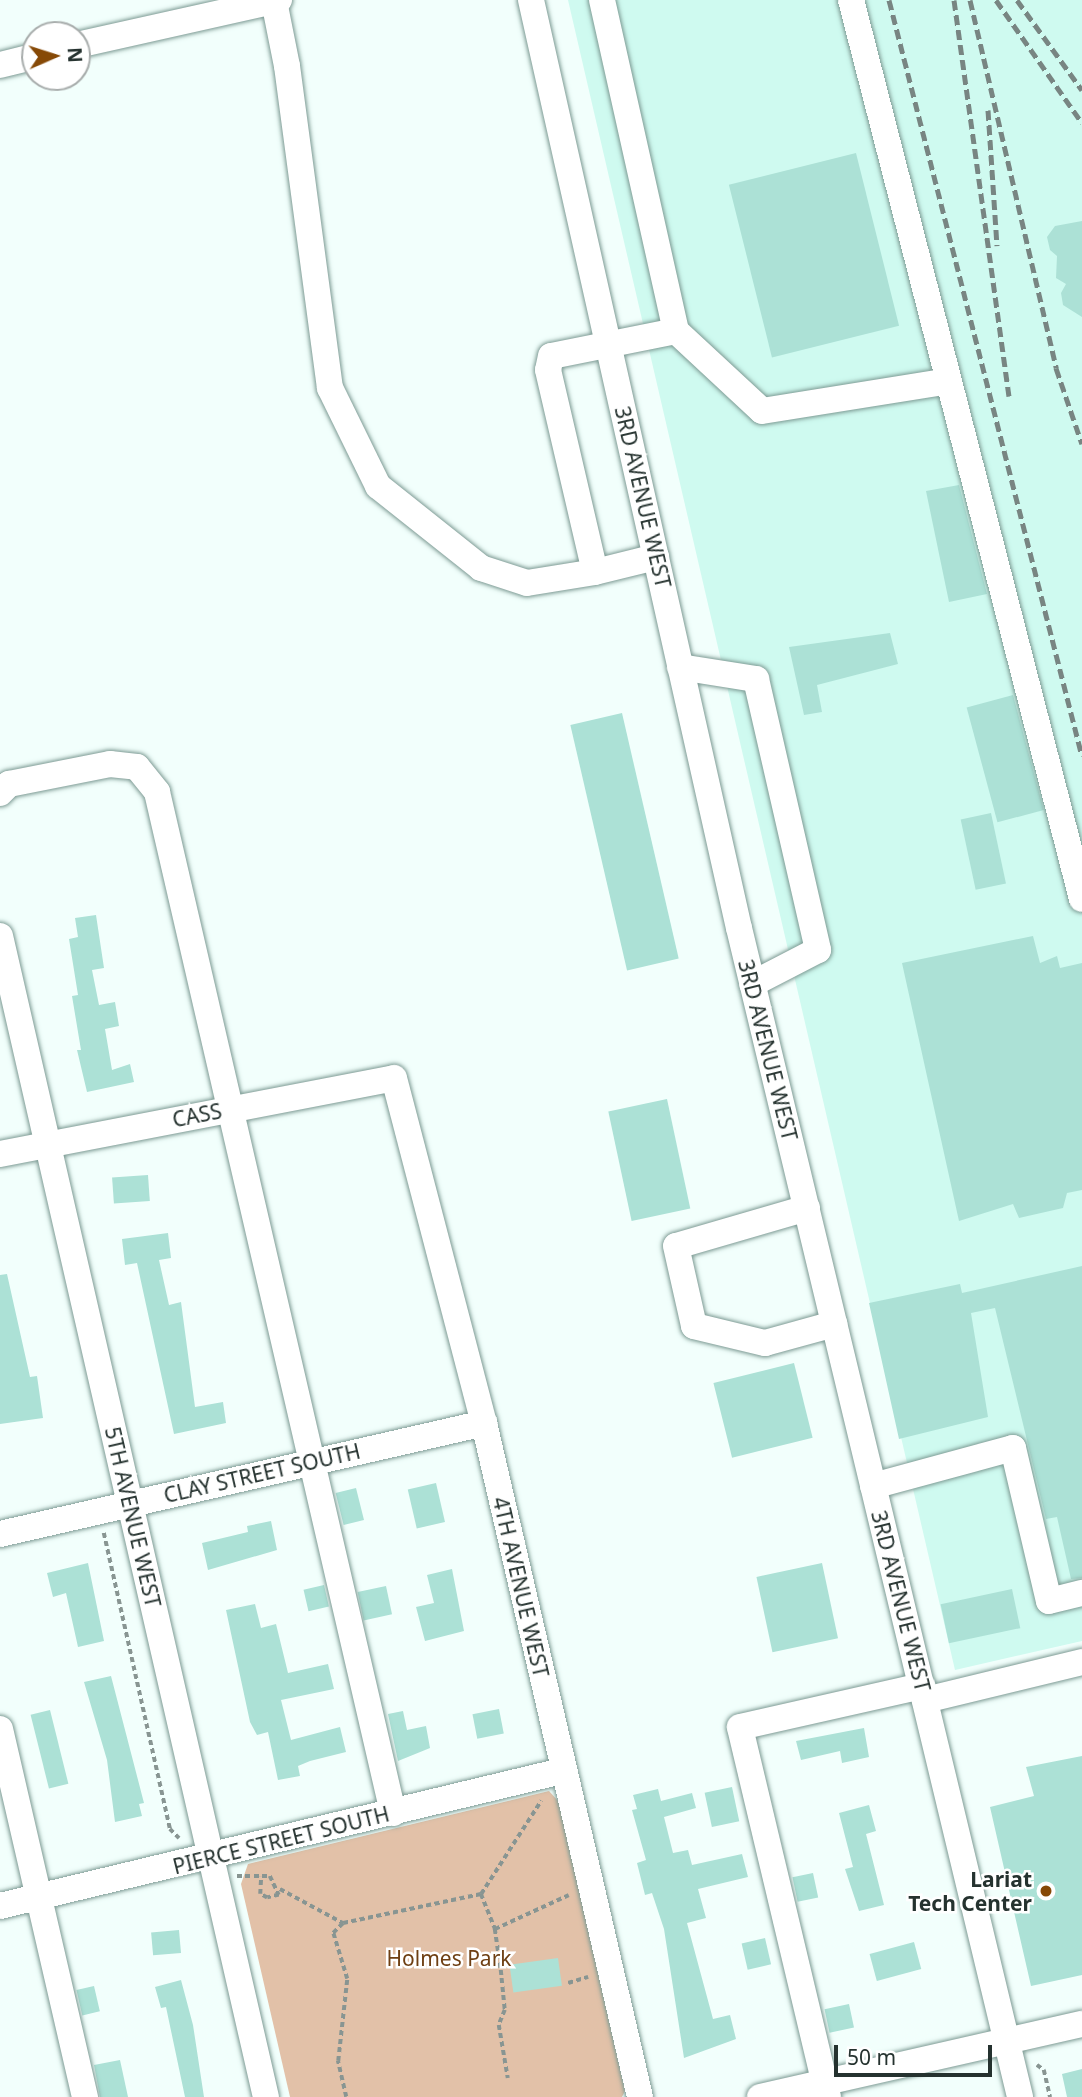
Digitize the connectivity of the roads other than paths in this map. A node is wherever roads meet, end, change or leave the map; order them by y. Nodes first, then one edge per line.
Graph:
1 (531, 0) edge
2 (602, 0) edge
3 (851, 0) edge
4 (276, 1) edge
5 (151, 12) edge
6 (91, 39) edge
7 (21, 60) edge
8 (0, 65) edge
9 (676, 331) junction
10 (608, 344) junction
11 (949, 381) junction
12 (656, 557) junction
13 (595, 572) junction
14 (680, 667) junction
15 (0, 793) edge
16 (1082, 899) edge
17 (0, 936) edge
18 (752, 984) junction
19 (394, 1078) joint
20 (231, 1109) junction
21 (45, 1144) junction
22 (0, 1154) edge
23 (807, 1208) junction
24 (834, 1324) junction
25 (484, 1423) junction
26 (312, 1462) junction
27 (873, 1486) junction
28 (130, 1504) junction
29 (0, 1534) edge
30 (1082, 1593) edge
31 (1082, 1662) edge
32 (923, 1693) junction
33 (0, 1729) edge
34 (562, 1771) junction
35 (393, 1813) junction
36 (214, 1857) junction
37 (39, 1897) junction
38 (0, 1906) edge
39 (1082, 2024) edge
40 (1008, 2042) junction
41 (826, 2090) edge
42 (85, 2097) edge
43 (266, 2097) edge
44 (640, 2097) edge
45 (761, 2097) edge
46 (1020, 2097) edge

1 - 10 street, 3RD AVENUE WEST
2 - 9 street
3 - 11 street
4 - 5 street
4 - 13 street
5 - 6 street
7 - 8 street
9 - 10 street
9 - 11 street
10 - 12 street, 3RD AVENUE WEST
10 - 13 street
11 - 16 street
12 - 13 street
12 - 14 street, 3RD AVENUE WEST
14 - 18 street, 3RD AVENUE WEST
14 - 18 street
15 - 20 street
17 - 21 street, 5TH AVENUE WEST
18 - 23 street, 3RD AVENUE WEST
19 - 20 street, CASS
19 - 25 street, 4TH AVENUE WEST
20 - 21 street, CASS
20 - 26 street
21 - 22 street, CASS
21 - 28 street, 5TH AVENUE WEST
23 - 24 street, 3RD AVENUE WEST
23 - 24 street
24 - 27 street, 3RD AVENUE WEST
25 - 26 street, CLAY STREET SOUTH
25 - 34 street, 4TH AVENUE WEST
26 - 28 street, CLAY STREET SOUTH
26 - 35 street
27 - 30 street
27 - 32 street, 3RD AVENUE WEST
28 - 29 street, CLAY STREET SOUTH
28 - 36 street, 5TH AVENUE WEST
31 - 32 street
32 - 40 street, 3RD AVENUE WEST
32 - 41 street
33 - 37 street
34 - 35 street, PIERCE STREET SOUTH
34 - 44 street, 4TH AVENUE WEST
35 - 36 street, PIERCE STREET SOUTH
36 - 37 street, PIERCE STREET SOUTH
36 - 43 street, 5TH AVENUE WEST
37 - 38 street, PIERCE STREET SOUTH
37 - 42 street
39 - 40 street
40 - 41 street
40 - 46 street, 3RD AVENUE WEST
41 - 45 street

